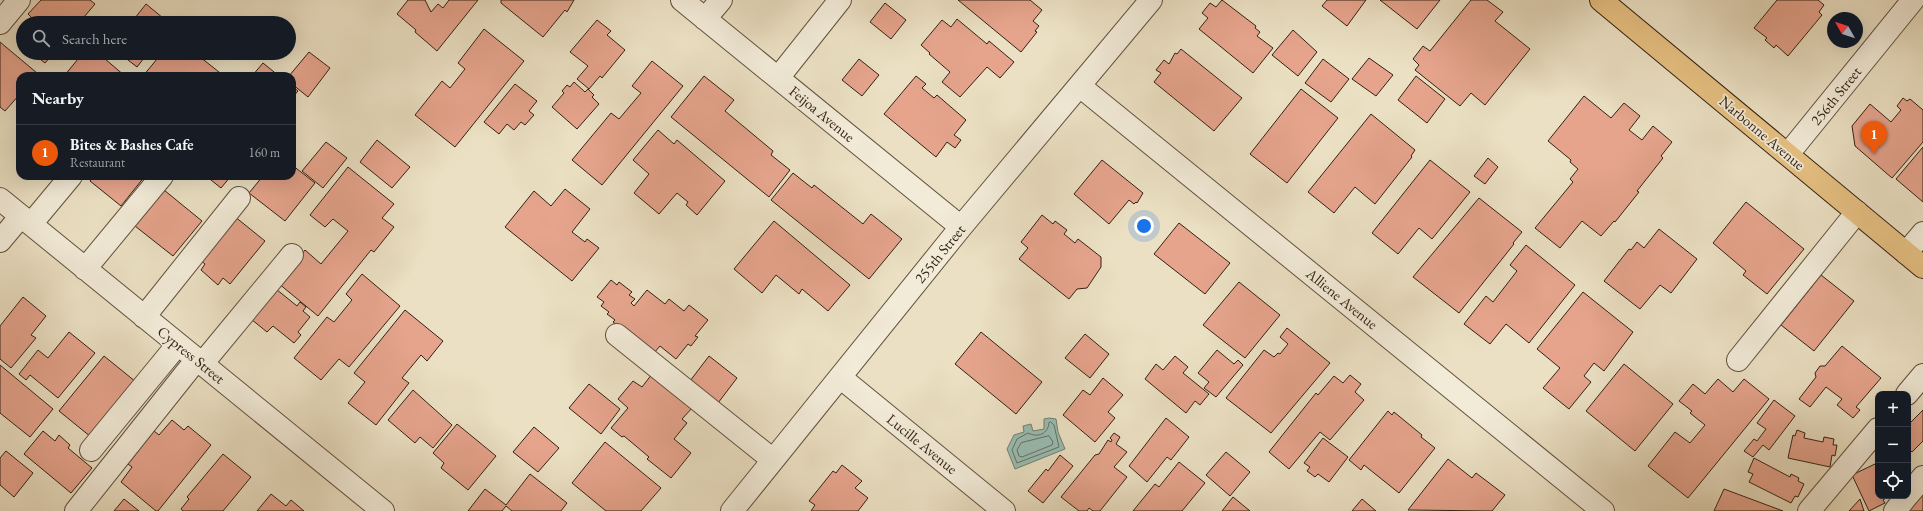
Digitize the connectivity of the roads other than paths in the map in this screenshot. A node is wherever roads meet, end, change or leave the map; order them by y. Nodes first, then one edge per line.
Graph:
1 (19, 0) edge
2 (682, 0) edge
3 (721, 0) edge
4 (840, 0) edge
5 (1151, 0) edge
6 (1601, 0) edge
7 (1914, 0) edge
8 (705, 19) junction
9 (0, 23) edge
10 (778, 78) junction
11 (1081, 86) junction
12 (1788, 154) junction
13 (67, 180) edge
14 (159, 180) edge
15 (240, 198) dead end
16 (0, 199) edge
17 (1857, 212) junction
18 (26, 220) junction
19 (962, 227) junction
20 (1923, 233) edge
21 (0, 241) edge
22 (1906, 253) junction
23 (292, 255) dead end
24 (86, 268) junction
25 (1923, 268) edge
26 (144, 317) junction
27 (617, 335) dead end
28 (178, 344) junction
29 (1738, 360) dead end
30 (200, 361) junction
31 (1923, 375) edge
32 (840, 377) junction
33 (1910, 391) edge
34 (1875, 433) edge
35 (91, 450) dead end
36 (773, 460) junction
37 (1923, 477) edge
38 (1911, 491) edge
39 (1905, 499) edge
40 (76, 511) edge
41 (383, 511) edge
42 (732, 511) edge
43 (1004, 511) edge
44 (1603, 511) edge
45 (1809, 511) edge
46 (1895, 511) edge

1 - 9 street
2 - 8 street, Feijoa Avenue
3 - 8 street
4 - 10 street
5 - 11 street, 255th Street
6 - 12 main road, Narbonne Avenue
7 - 12 street, 256th Street
8 - 10 street, Feijoa Avenue
10 - 19 street, Feijoa Avenue
11 - 19 street, 255th Street
11 - 44 street, Alliene Avenue
12 - 17 main road, Narbonne Avenue
13 - 18 street
14 - 24 street
15 - 26 street
16 - 18 street, Cypress Street
17 - 22 main road, Narbonne Avenue
17 - 29 street
18 - 21 street
18 - 24 street, Cypress Street
19 - 32 street, 255th Street
20 - 22 street
22 - 25 main road, Narbonne Avenue
23 - 30 street
24 - 26 street, Cypress Street
26 - 28 street, Cypress Street
27 - 36 street
28 - 30 street, Cypress Street
28 - 35 street
30 - 40 street
30 - 41 street, Cypress Street
31 - 33 street
32 - 36 street, 255th Street
32 - 43 street, Lucille Avenue
34 - 45 street
36 - 42 street, 255th Street
37 - 38 street
39 - 46 street

